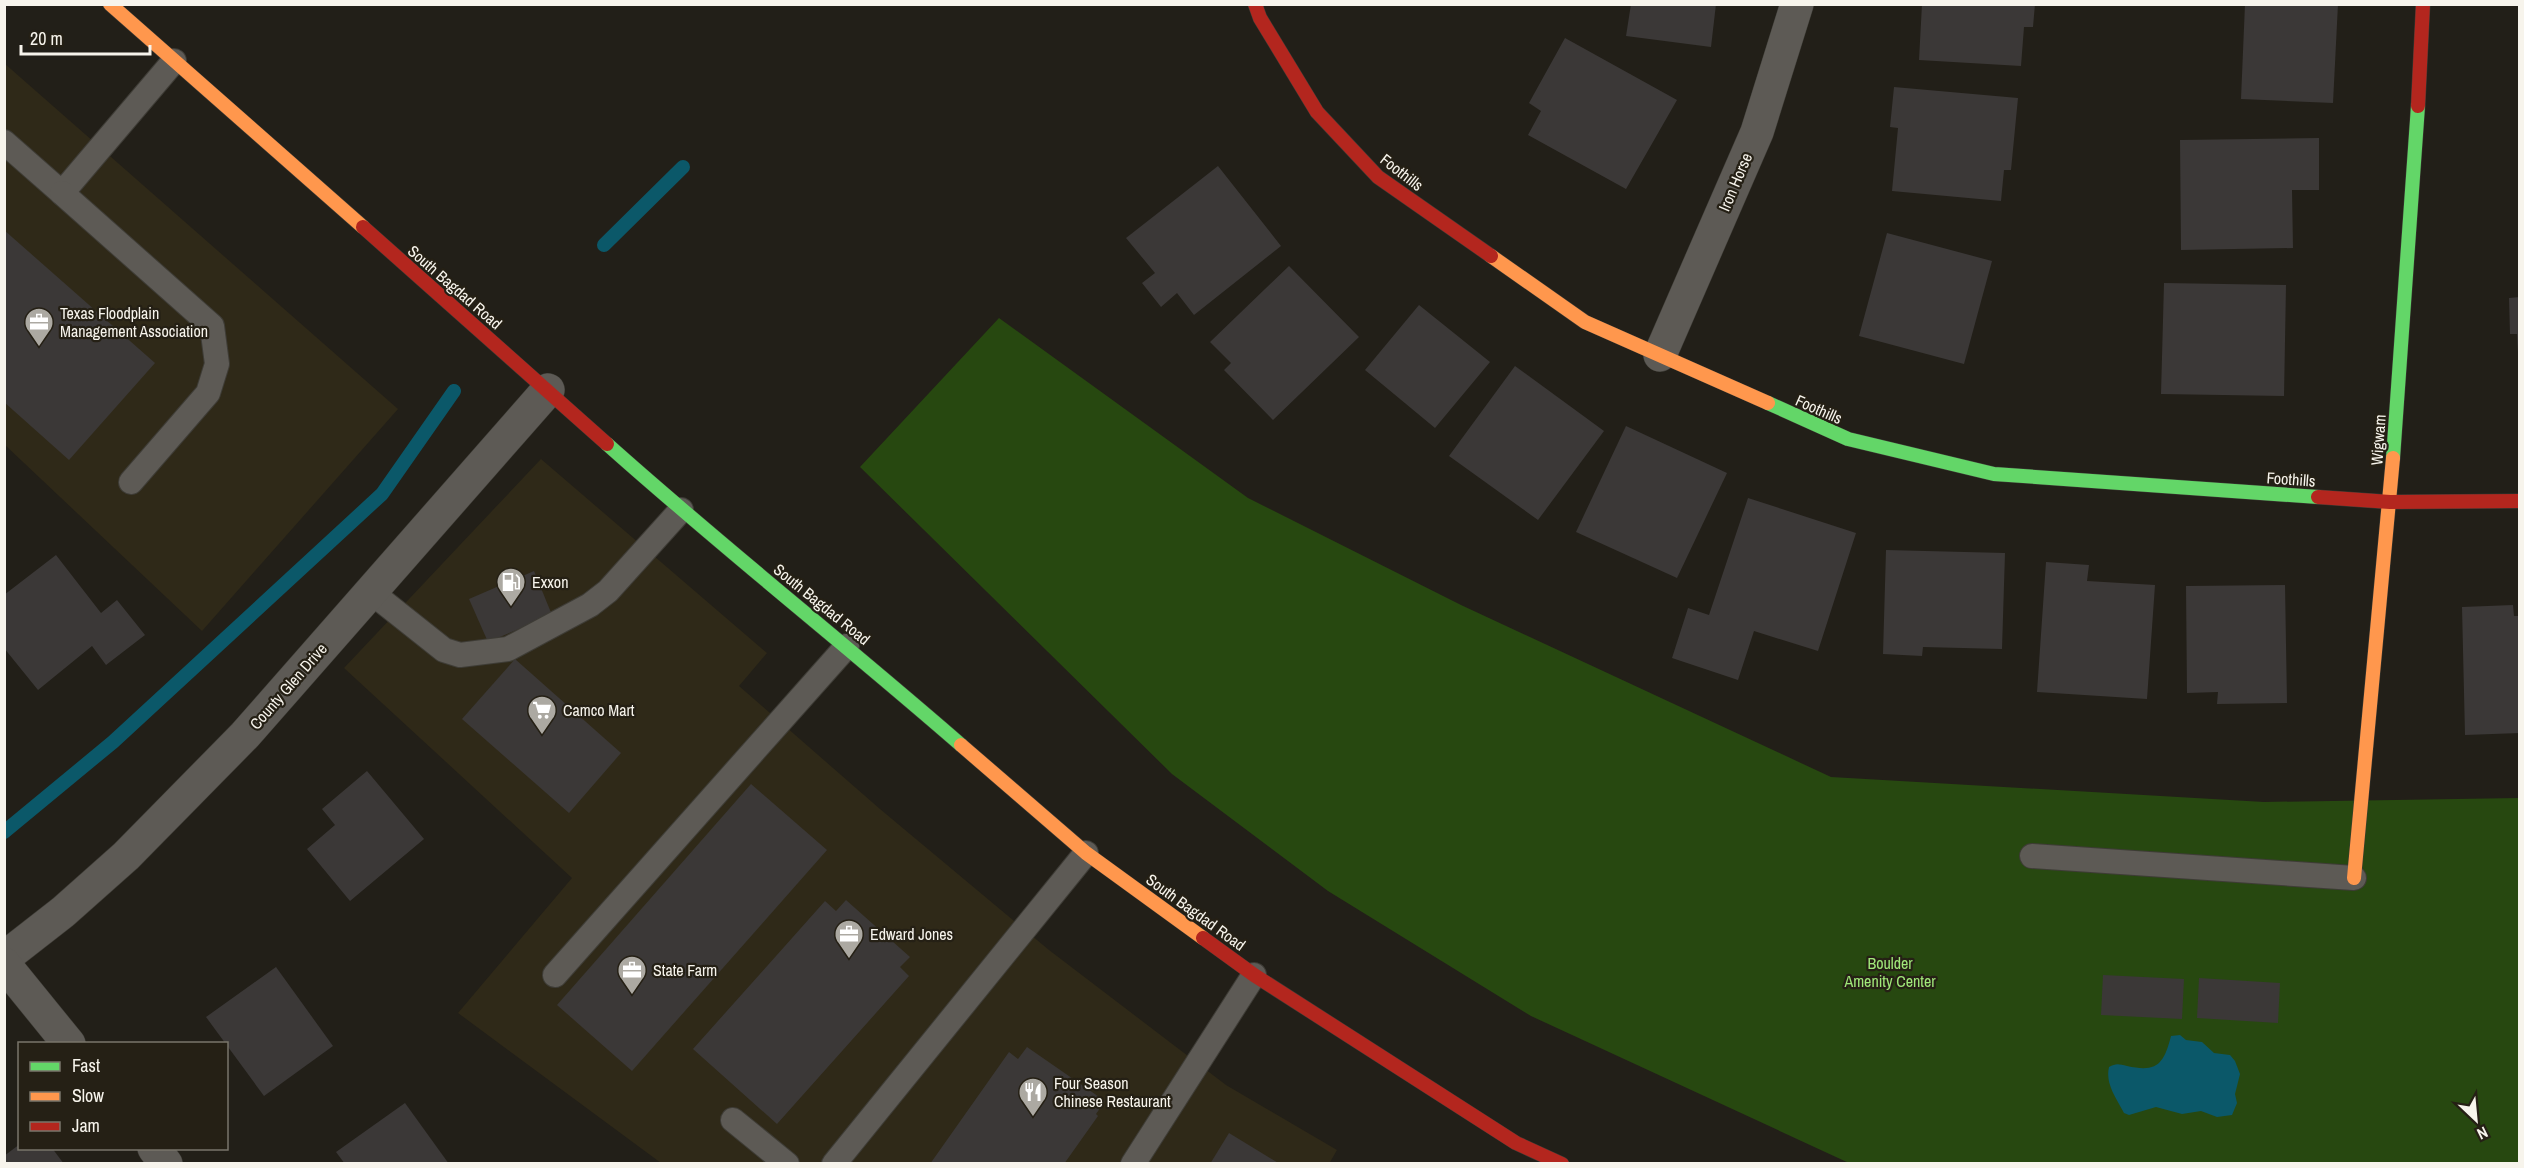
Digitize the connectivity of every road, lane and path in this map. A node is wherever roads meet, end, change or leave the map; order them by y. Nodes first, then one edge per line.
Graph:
1 (110, 4) edge
2 (1255, 4) edge
3 (1797, 4) edge
4 (2423, 4) edge
5 (174, 61) junction
6 (4, 142) edge
7 (62, 193) junction
8 (1660, 355) junction
9 (548, 390) junction
10 (131, 482) dead end
11 (2520, 501) edge
12 (2390, 502) junction
13 (681, 510) junction
14 (371, 592) junction
15 (847, 646) junction
16 (1086, 853) junction
17 (2032, 856) dead end
18 (2354, 878) joint
19 (4, 958) edge
20 (4, 964) edge
21 (555, 975) dead end
22 (1254, 975) junction
23 (67, 1042) edge
24 (734, 1120) dead end
25 (155, 1150) edge
26 (166, 1164) edge
27 (787, 1164) edge
28 (834, 1164) edge
29 (1133, 1164) edge
30 (1562, 1164) edge

1 - 5 street, South Bagdad Road
2 - 8 street, Foothills
3 - 8 street, Iron Horse
4 - 12 street, Wigwam
5 - 7 lane
5 - 9 street, South Bagdad Road
6 - 7 lane
7 - 10 lane
8 - 12 street, Foothills
9 - 13 street, South Bagdad Road
9 - 14 street, County Glen Drive
11 - 12 street, Foothills
12 - 18 street, Wigwam
13 - 14 lane
13 - 15 street, South Bagdad Road
14 - 19 street, County Glen Drive
15 - 16 street, South Bagdad Road
15 - 21 lane
16 - 22 street, South Bagdad Road
16 - 28 lane
17 - 18 lane
20 - 23 street
22 - 29 lane
22 - 30 street, South Bagdad Road
24 - 27 lane
25 - 26 street

